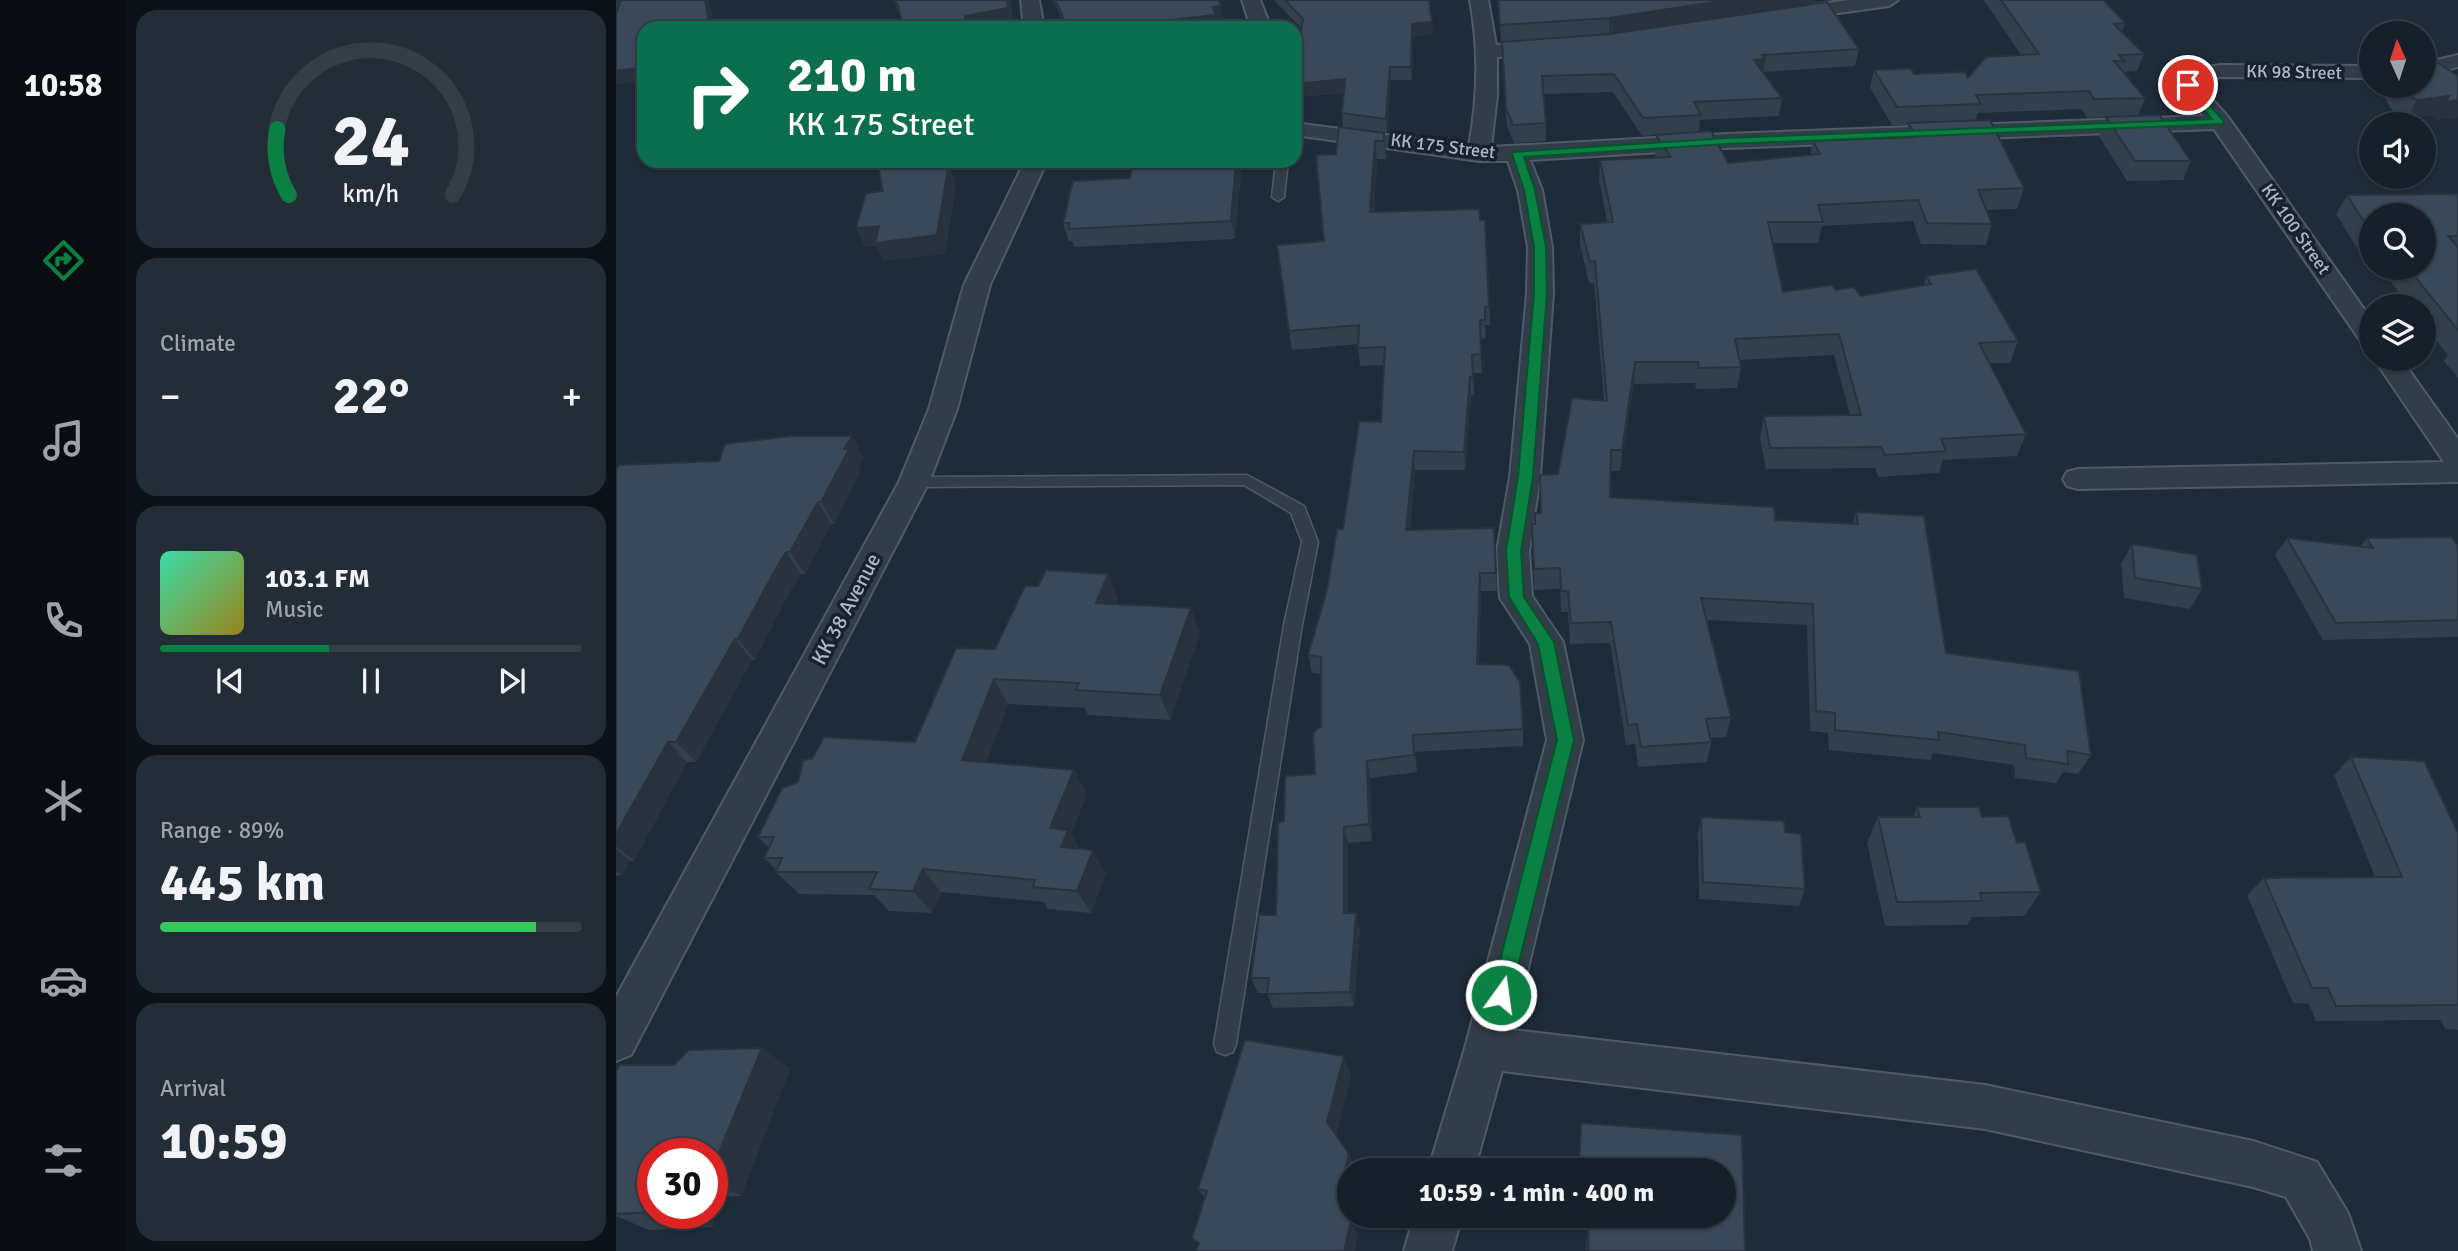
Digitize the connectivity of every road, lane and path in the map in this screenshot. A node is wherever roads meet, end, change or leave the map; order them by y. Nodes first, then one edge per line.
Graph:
1 (1030, 0) edge
2 (1251, 0) edge
3 (1479, 0) edge
4 (1889, 0) edge
5 (1767, 17) edge
6 (1033, 21) edge
7 (1258, 21) edge
8 (1568, 46) edge
9 (1487, 52) junction
10 (2458, 61) edge
11 (2436, 66) edge
12 (2359, 72) edge
13 (2220, 122) junction
14 (1302, 129) edge
15 (1479, 154) junction
16 (1517, 154) junction
17 (1033, 168) edge
18 (1281, 168) edge
19 (1278, 197) dead end
20 (2359, 320) edge
21 (2395, 371) edge
22 (2458, 460) edge
23 (2458, 472) edge
24 (2078, 479) dead end
25 (914, 482) junction
26 (616, 1040) edge
27 (1225, 1044) dead end
28 (1487, 1048) junction
29 (1455, 1158) edge
30 (1435, 1228) edge
31 (1428, 1251) edge
32 (2337, 1251) edge

1 - 6 street
2 - 7 street
3 - 9 street
4 - 5 street
8 - 9 street
9 - 15 street
10 - 11 street
12 - 13 street, KK 98 Street
13 - 16 street, KK 175 Street
13 - 20 street, KK 100 Street
14 - 15 street, KK 175 Street
15 - 16 street, KK 175 Street
16 - 28 street
17 - 25 street, KK 38 Avenue
18 - 19 lane
21 - 22 street
23 - 24 street
25 - 26 street, KK 38 Avenue
25 - 27 lane
28 - 29 street
28 - 32 street
30 - 31 street

